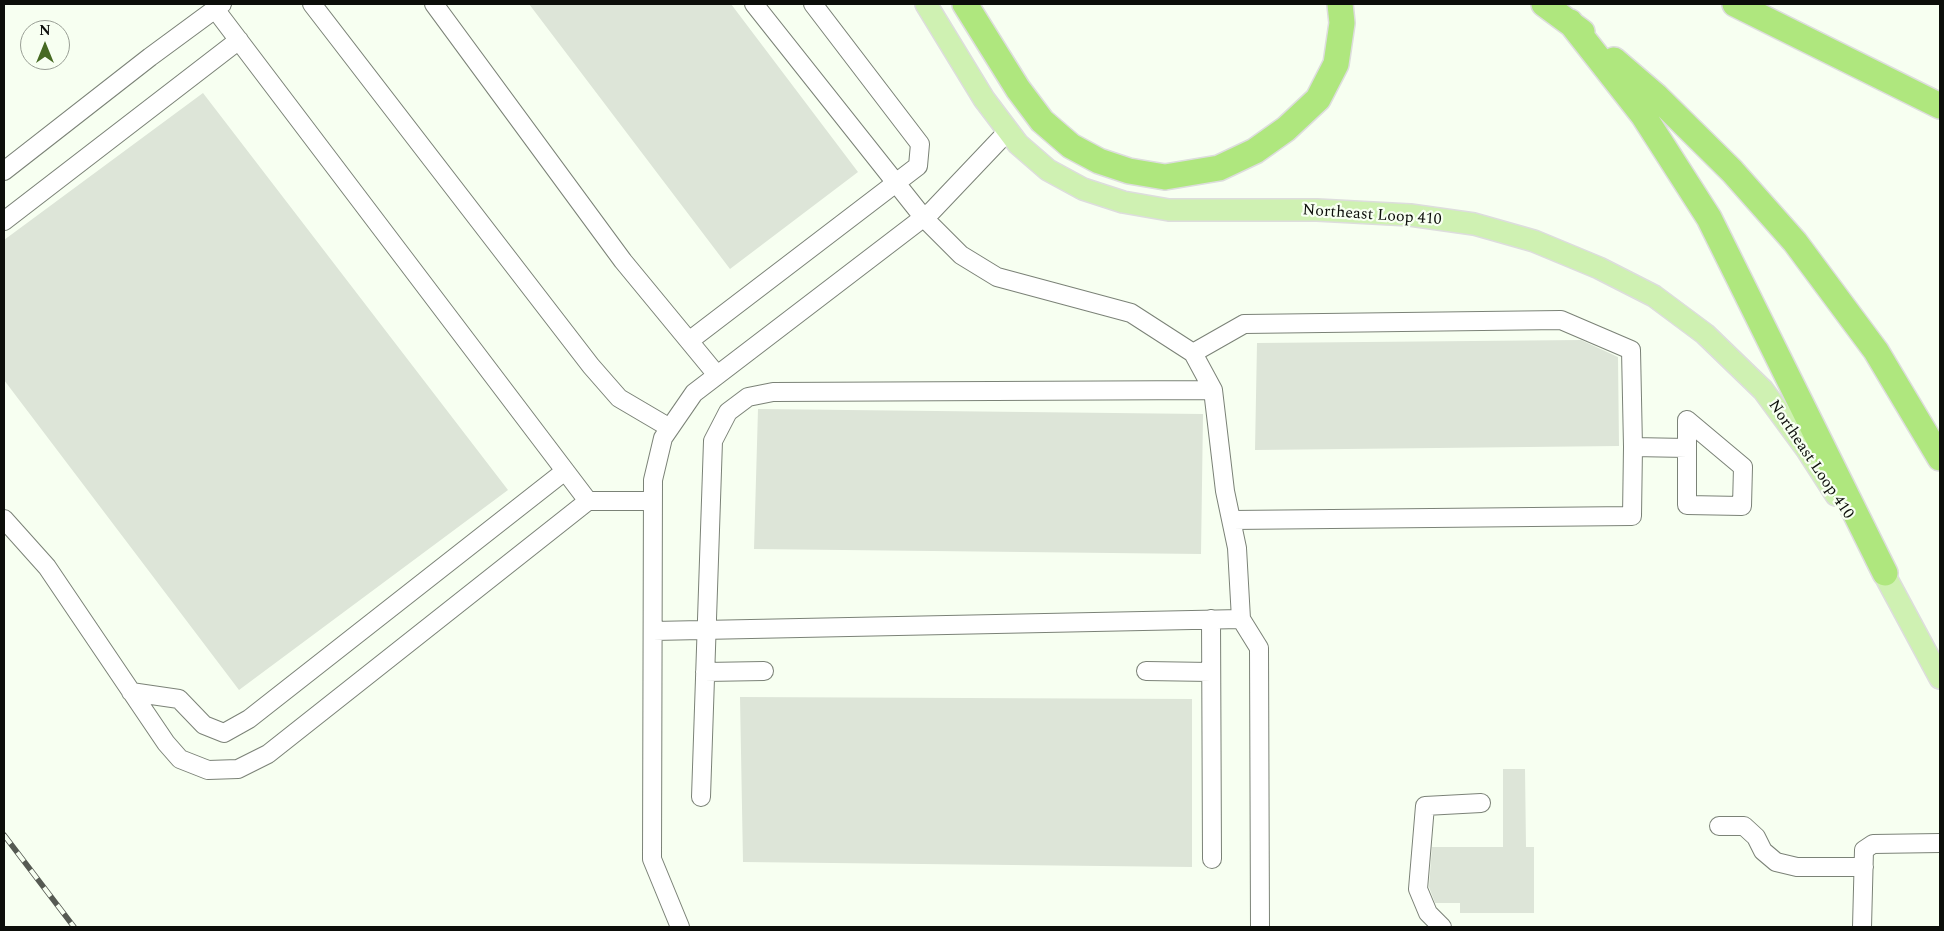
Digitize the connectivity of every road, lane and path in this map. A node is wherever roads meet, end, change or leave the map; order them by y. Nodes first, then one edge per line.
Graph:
1 (312, 4) edge
2 (434, 4) edge
3 (754, 4) edge
4 (813, 4) edge
5 (926, 4) edge
6 (965, 4) edge
7 (1340, 4) edge
8 (1544, 4) edge
9 (1735, 4) edge
10 (218, 6) edge
11 (1570, 22) junction
12 (239, 40) junction
13 (1940, 106) edge
14 (1008, 131) junction
15 (4, 171) edge
16 (896, 183) junction
17 (923, 218) junction
18 (4, 221) edge
19 (689, 341) junction
20 (1193, 353) junction
21 (717, 376) junction
22 (1213, 390) junction
23 (670, 428) junction
24 (1633, 448) junction
25 (1687, 448) junction
26 (1940, 458) edge
27 (565, 471) junction
28 (588, 501) junction
29 (653, 501) junction
30 (4, 519) edge
31 (1232, 520) junction
32 (1885, 573) junction
33 (1211, 619) junction
34 (1241, 619) junction
35 (707, 630) junction
36 (653, 631) junction
37 (764, 671) dead end
38 (1146, 671) dead end
39 (705, 672) junction
40 (1212, 672) junction
41 (1940, 678) edge
42 (131, 692) junction
43 (701, 797) dead end
44 (1481, 803) dead end
45 (1719, 826) dead end
46 (1940, 843) edge
47 (1212, 859) dead end
48 (1864, 867) junction
49 (680, 927) edge
50 (1260, 927) edge
51 (1442, 927) edge
52 (1862, 927) edge

1 - 23 lane
2 - 19 lane
3 - 16 lane
4 - 16 lane
5 - 14 main road, Northeast Loop 410
6 - 7 highway
8 - 11 highway
9 - 13 highway
10 - 12 lane
10 - 15 lane
11 - 26 highway
11 - 32 highway
12 - 18 lane
12 - 27 lane
14 - 17 lane
14 - 32 main road, Northeast Loop 410
16 - 17 lane
16 - 19 lane
17 - 20 lane
17 - 21 lane
19 - 21 lane
20 - 22 lane
20 - 24 lane
21 - 23 lane
22 - 31 lane
22 - 35 lane
23 - 29 lane
24 - 25 lane
24 - 31 lane
25 - 25 lane
27 - 28 lane
27 - 42 lane
28 - 29 lane
28 - 42 lane
29 - 36 lane
30 - 42 lane
31 - 34 lane
32 - 41 main road, Northeast Loop 410
33 - 34 lane
33 - 35 lane
33 - 40 lane
34 - 50 lane
35 - 36 lane
35 - 39 lane
36 - 49 lane
37 - 39 lane
38 - 40 lane
39 - 43 lane
40 - 47 lane
44 - 51 lane
45 - 48 lane
46 - 48 lane
48 - 52 lane

